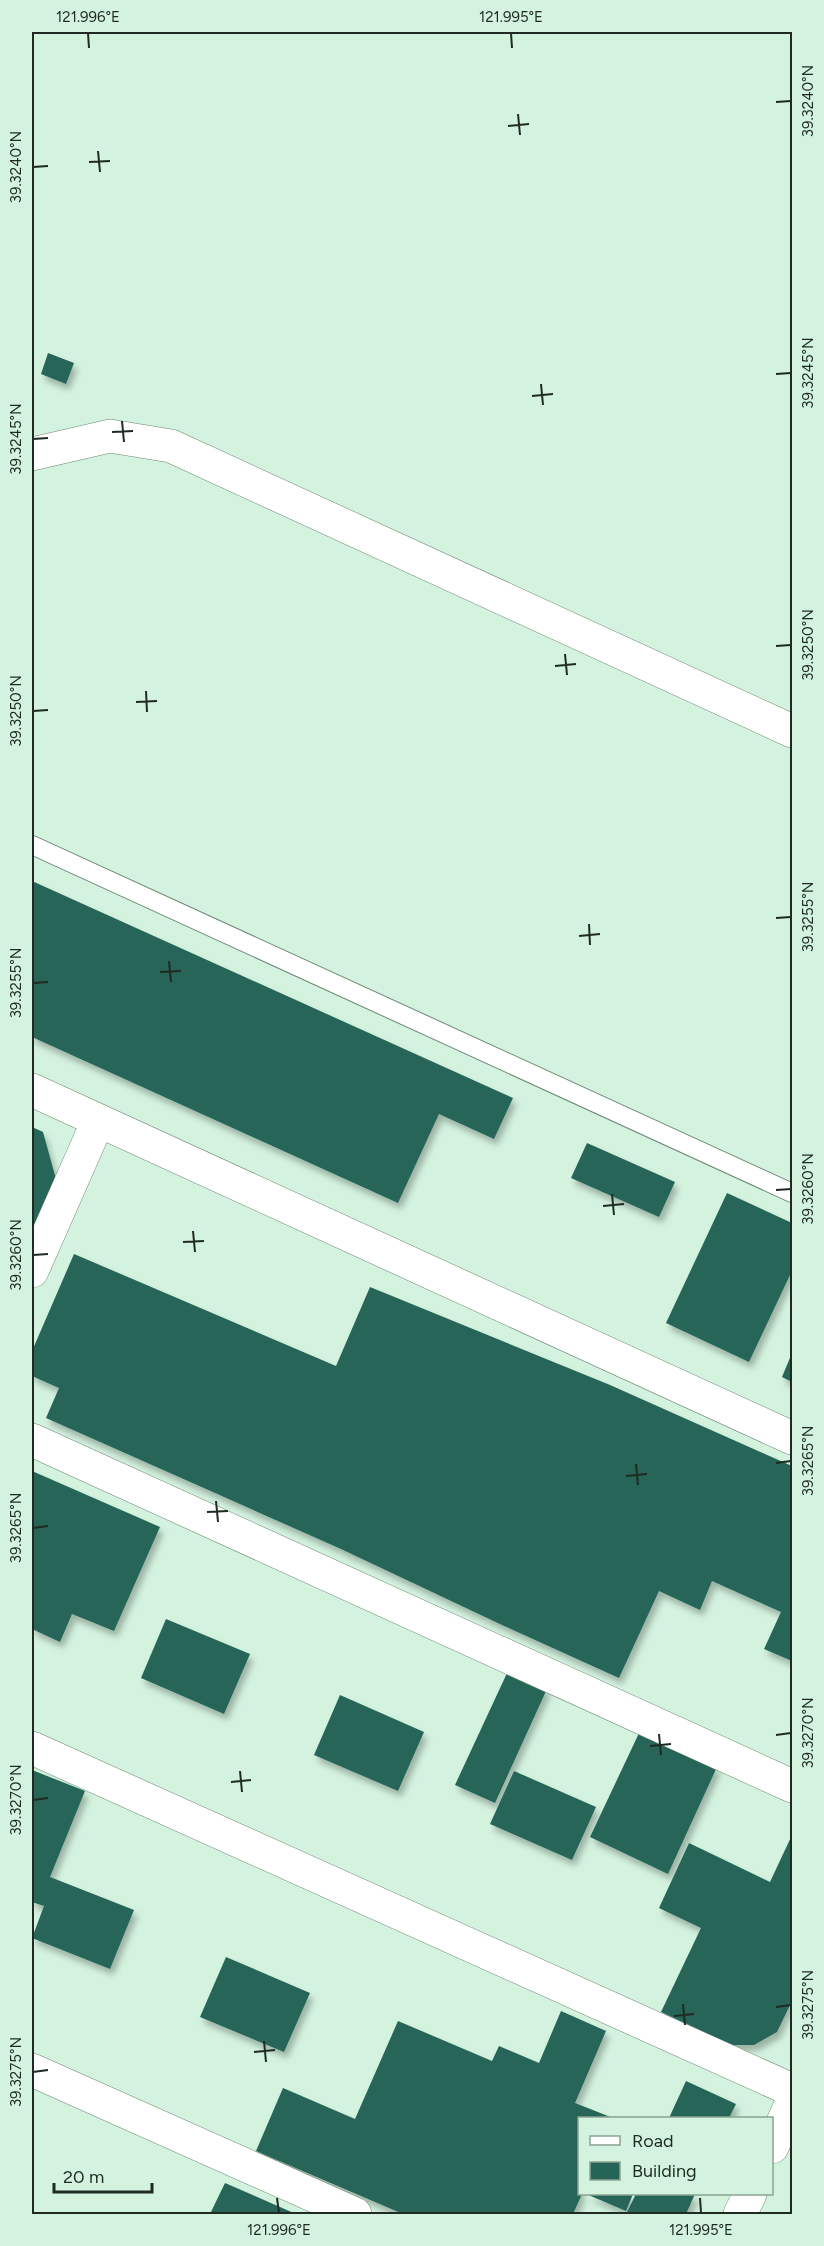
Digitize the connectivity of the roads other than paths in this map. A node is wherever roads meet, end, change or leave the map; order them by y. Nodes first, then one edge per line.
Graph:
1 (32, 454) edge
2 (792, 730) edge
3 (32, 845) edge
4 (32, 1090) edge
5 (98, 1121) junction
6 (792, 1193) edge
7 (32, 1271) edge
8 (792, 1438) edge
9 (32, 1440) edge
10 (32, 1748) edge
11 (792, 1786) edge
12 (32, 2070) edge
13 (792, 2090) edge
14 (792, 2102) edge
15 (773, 2143) edge
16 (749, 2195) edge
17 (355, 2214) edge
18 (740, 2214) edge

1 - 2 street
3 - 6 lane
4 - 5 street
5 - 7 street
5 - 8 street
9 - 11 street
10 - 13 street
12 - 17 street
14 - 15 street
16 - 18 street

